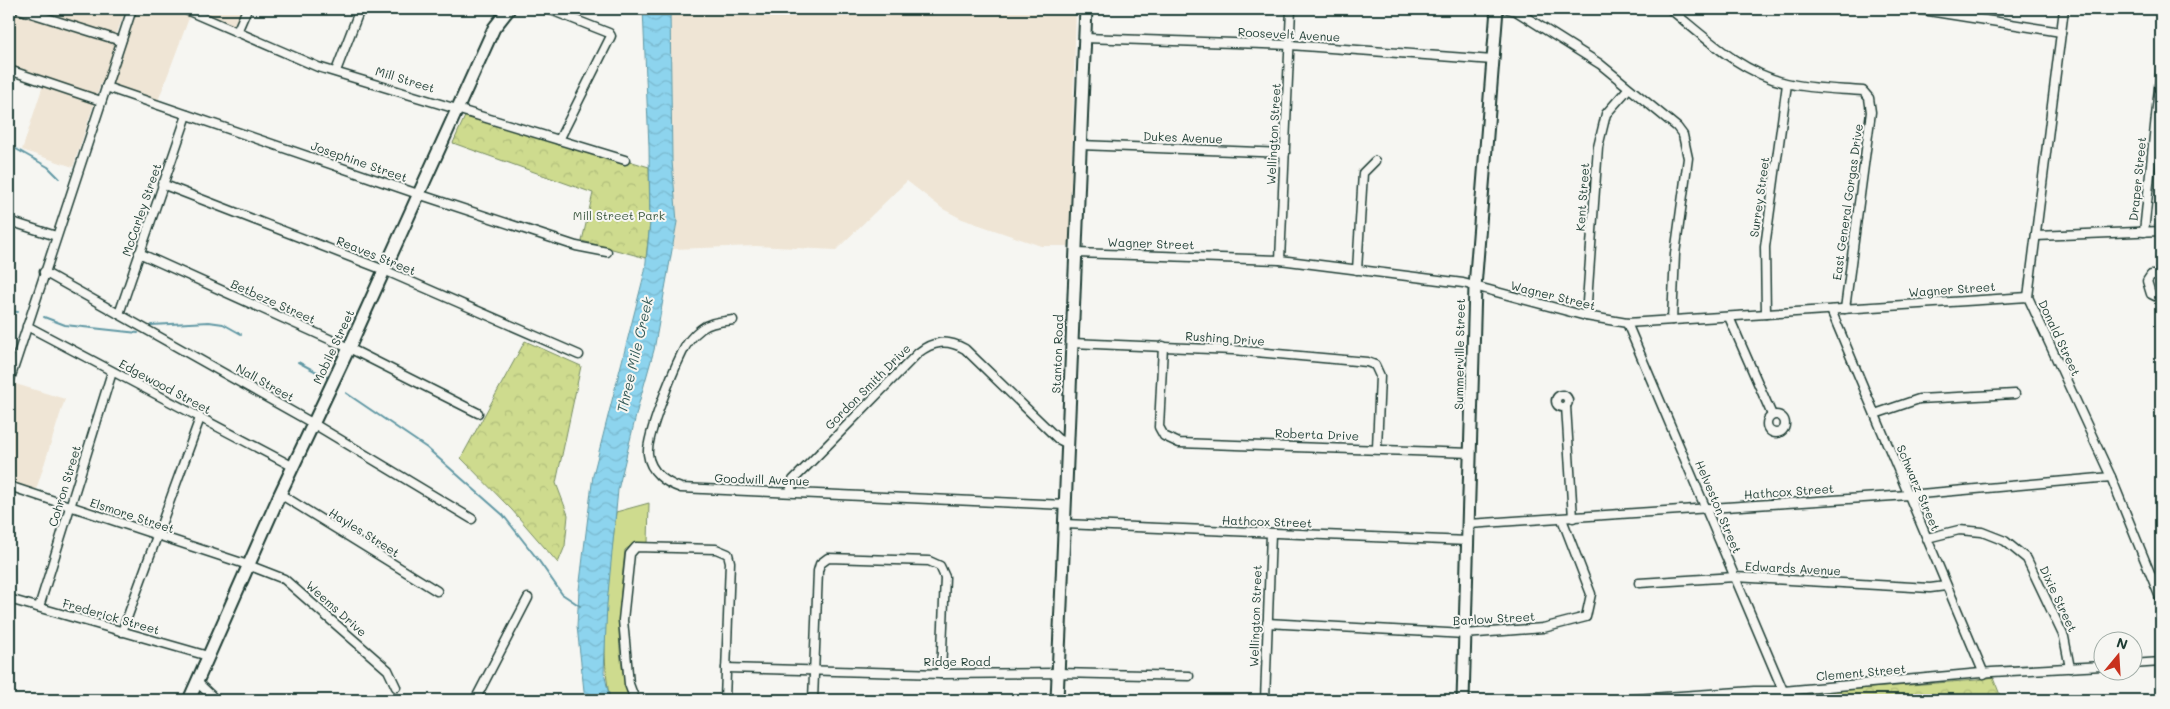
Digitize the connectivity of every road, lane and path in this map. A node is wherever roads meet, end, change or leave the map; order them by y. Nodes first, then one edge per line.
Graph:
1 (18, 9) edge
2 (132, 9) edge
3 (184, 9) edge
4 (246, 9) edge
5 (360, 9) edge
6 (548, 9) edge
7 (1086, 9) edge
8 (1291, 9) edge
9 (1497, 9) edge
10 (1508, 9) edge
11 (1670, 9) edge
12 (1916, 9) edge
13 (2064, 9) edge
14 (1929, 10) edge
15 (506, 11) edge
16 (237, 32) junction
17 (2061, 32) junction
18 (1084, 38) junction
19 (121, 41) junction
20 (1290, 45) junction
21 (1493, 60) junction
22 (2161, 68) edge
23 (9, 70) edge
24 (336, 71) junction
25 (1787, 84) junction
26 (106, 87) junction
27 (1628, 89) junction
28 (101, 101) junction
29 (457, 109) junction
30 (187, 115) junction
31 (559, 140) junction
32 (1080, 145) junction
33 (1285, 153) junction
34 (625, 160) dead end
35 (1375, 161) dead end
36 (162, 184) junction
37 (418, 194) junction
38 (9, 221) edge
39 (2161, 231) edge
40 (2144, 232) junction
41 (56, 236) junction
42 (2036, 236) junction
43 (607, 252) dead end
44 (139, 253) junction
45 (1076, 253) junction
46 (1280, 260) junction
47 (384, 270) junction
48 (1357, 270) junction
49 (44, 272) junction
50 (2161, 275) edge
51 (1475, 287) junction
52 (2028, 296) junction
53 (2161, 299) edge
54 (1845, 309) junction
55 (1831, 310) junction
56 (119, 314) junction
57 (1766, 314) junction
58 (1586, 316) junction
59 (1729, 316) junction
60 (733, 320) dead end
61 (1672, 320) junction
62 (1627, 323) junction
63 (27, 326) junction
64 (1072, 343) junction
65 (1163, 346) junction
66 (349, 348) junction
67 (579, 355) dead end
68 (13, 358) edge
69 (112, 372) junction
70 (9, 382) edge
71 (2014, 394) dead end
72 (1566, 406) dead end
73 (478, 413) dead end
74 (1875, 414) junction
75 (1772, 415) dead end
76 (200, 418) junction
77 (314, 424) junction
78 (1068, 444) junction
79 (1378, 448) junction
80 (1471, 453) junction
81 (292, 466) junction
82 (2110, 478) junction
83 (9, 486) edge
84 (790, 492) junction
85 (280, 494) junction
86 (1909, 496) junction
87 (1065, 505) junction
88 (70, 507) junction
89 (1706, 509) junction
90 (1562, 518) junction
91 (1573, 518) junction
92 (472, 519) dead end
93 (1064, 524) junction
94 (1469, 524) junction
95 (1271, 533) junction
96 (157, 536) junction
97 (1927, 538) junction
98 (1468, 542) junction
99 (248, 565) junction
100 (1735, 577) junction
101 (1639, 583) dead end
102 (1946, 586) junction
103 (437, 591) dead end
104 (9, 598) edge
105 (528, 598) dead end
106 (2161, 600) edge
107 (39, 607) junction
108 (1268, 623) junction
109 (122, 632) junction
110 (1466, 634) junction
111 (208, 656) junction
112 (2161, 662) edge
113 (2142, 663) edge
114 (2092, 667) edge
115 (726, 668) junction
116 (2070, 668) junction
117 (815, 670) junction
118 (1058, 673) junction
119 (941, 674) junction
120 (1984, 674) junction
121 (1189, 676) dead end
122 (197, 682) junction
123 (396, 687) dead end
124 (1783, 691) junction
125 (189, 700) edge
126 (216, 700) edge
127 (475, 700) edge
128 (635, 700) edge
129 (726, 700) edge
130 (813, 700) edge
131 (1057, 700) edge
132 (1264, 700) edge
133 (1463, 700) edge
134 (1621, 700) edge
135 (1787, 700) edge

1 - 19 street
2 - 19 street
3 - 16 street, Mill Street
4 - 16 street
5 - 24 street
6 - 31 street
7 - 18 street, Stanton Road
8 - 20 street, Wellington Street
9 - 21 street, Summerville Street
10 - 27 street
11 - 25 street
12 - 14 street
13 - 17 street, Donald Street
14 - 17 street
15 - 29 street, Mobile Street
16 - 24 street, Mill Street
17 - 42 street, Donald Street
18 - 20 street, Roosevelt Avenue
18 - 32 street, Stanton Road
19 - 26 street
20 - 21 street, Roosevelt Avenue
20 - 33 street, Wellington Street
21 - 51 street, Summerville Street
22 - 40 street, Draper Street
23 - 28 street
24 - 29 street, Mill Street
25 - 54 street, East General Gorgas Drive
25 - 57 street, Surrey Street
26 - 28 street
26 - 30 street, Josephine Street
27 - 58 street, Kent Street
27 - 61 street
28 - 41 street
29 - 31 street, Mill Street
29 - 37 street, Mobile Street
30 - 36 street, McCarley Street
30 - 37 street, Josephine Street
31 - 34 street, Mill Street
32 - 33 street, Dukes Avenue
32 - 45 street, Stanton Road
33 - 46 street, Wellington Street
35 - 48 street
36 - 44 street, McCarley Street
36 - 47 street, Reaves Street
37 - 43 street, Josephine Street
37 - 47 street, Mobile Street
38 - 41 street
39 - 40 street
40 - 42 street
41 - 49 street
42 - 52 street, Donald Street
44 - 56 street, McCarley Street
44 - 66 street, Betbeze Street
45 - 46 street, Wagner Street
45 - 64 street, Stanton Road
46 - 48 street, Wagner Street
47 - 66 street, Mobile Street
47 - 67 street, Reaves Street
48 - 51 street, Wagner Street
49 - 56 street, Nall Street
49 - 63 street
50 - 53 street
51 - 58 street, Wagner Street
51 - 80 street, Summerville Street
52 - 54 street, Wagner Street
52 - 82 street, Donald Street
54 - 55 street, Wagner Street
55 - 57 street, Wagner Street
55 - 74 street, Schwarz Street
56 - 77 street, Nall Street
57 - 59 street, Wagner Street
58 - 62 street, Wagner Street
59 - 61 street, Wagner Street
59 - 75 street
60 - 84 street, Goodwill Avenue
61 - 62 street, Wagner Street
62 - 89 street, Helveston Street
63 - 68 street
63 - 69 street, Edgewood Street
64 - 65 street, Rushing Drive
64 - 78 street, Stanton Road
65 - 79 street, Rushing Drive
65 - 79 street, Roberta Drive
66 - 73 street, Betbeze Street
66 - 77 street, Mobile Street
68 - 70 street
69 - 76 street, Edgewood Street
69 - 88 street, Cohron Street
71 - 74 street
72 - 91 street
74 - 86 street, Schwarz Street
76 - 81 street, Edgewood Street
76 - 96 street
77 - 81 street, Mobile Street
77 - 92 street, Nall Street
78 - 84 street, Gordon Smith Drive
78 - 87 street, Stanton Road
79 - 80 street, Roberta Drive
80 - 94 street, Summerville Street
81 - 85 street, Mobile Street
82 - 86 street, Hathcox Street
82 - 106 street, Donald Street
83 - 88 street, Elsmore Street
84 - 87 street, Goodwill Avenue
85 - 99 street, Mobile Street
85 - 103 street, Hayles Street
86 - 89 street, Hathcox Street
86 - 97 street, Schwarz Street
87 - 93 street, Stanton Road
88 - 96 street, Elsmore Street
88 - 107 street, Cohron Street
89 - 91 street, Hathcox Street
89 - 100 street, Helveston Street
90 - 91 street, Hathcox Street
90 - 94 street, Hathcox Street
90 - 110 street, Barlow Street
93 - 95 street, Hathcox Street
93 - 118 street, Stanton Road
94 - 98 street, Summerville Street
95 - 98 street, Hathcox Street
95 - 108 street, Wellington Street
96 - 99 street, Elsmore Street
96 - 109 street
97 - 102 street, Schwarz Street
97 - 116 street, Dixie Street
98 - 110 street, Summerville Street
99 - 111 street, Mobile Street
99 - 123 street, Weems Drive
100 - 101 street, Edwards Avenue
100 - 102 street, Edwards Avenue
100 - 124 street, Helveston Street
102 - 120 street, Schwarz Street
104 - 107 street, Frederick Street
105 - 127 street
107 - 109 street, Frederick Street
108 - 110 street, Barlow Street
108 - 132 street, Wellington Street
109 - 111 street, Frederick Street
110 - 133 street, Summerville Street
111 - 122 street, Mobile Street
112 - 113 street
114 - 116 street, Clement Street
115 - 117 street, Ridge Road
115 - 128 street
115 - 129 street
116 - 120 street, Clement Street
117 - 119 street, Ridge Road
117 - 119 street
117 - 130 street
118 - 119 street, Ridge Road
118 - 121 street, Ridge Road
118 - 131 street, Stanton Road
120 - 124 street, Clement Street
122 - 125 street, Mobile Street
122 - 126 street
124 - 134 street, Clement Street
124 - 135 street, Helveston Street

